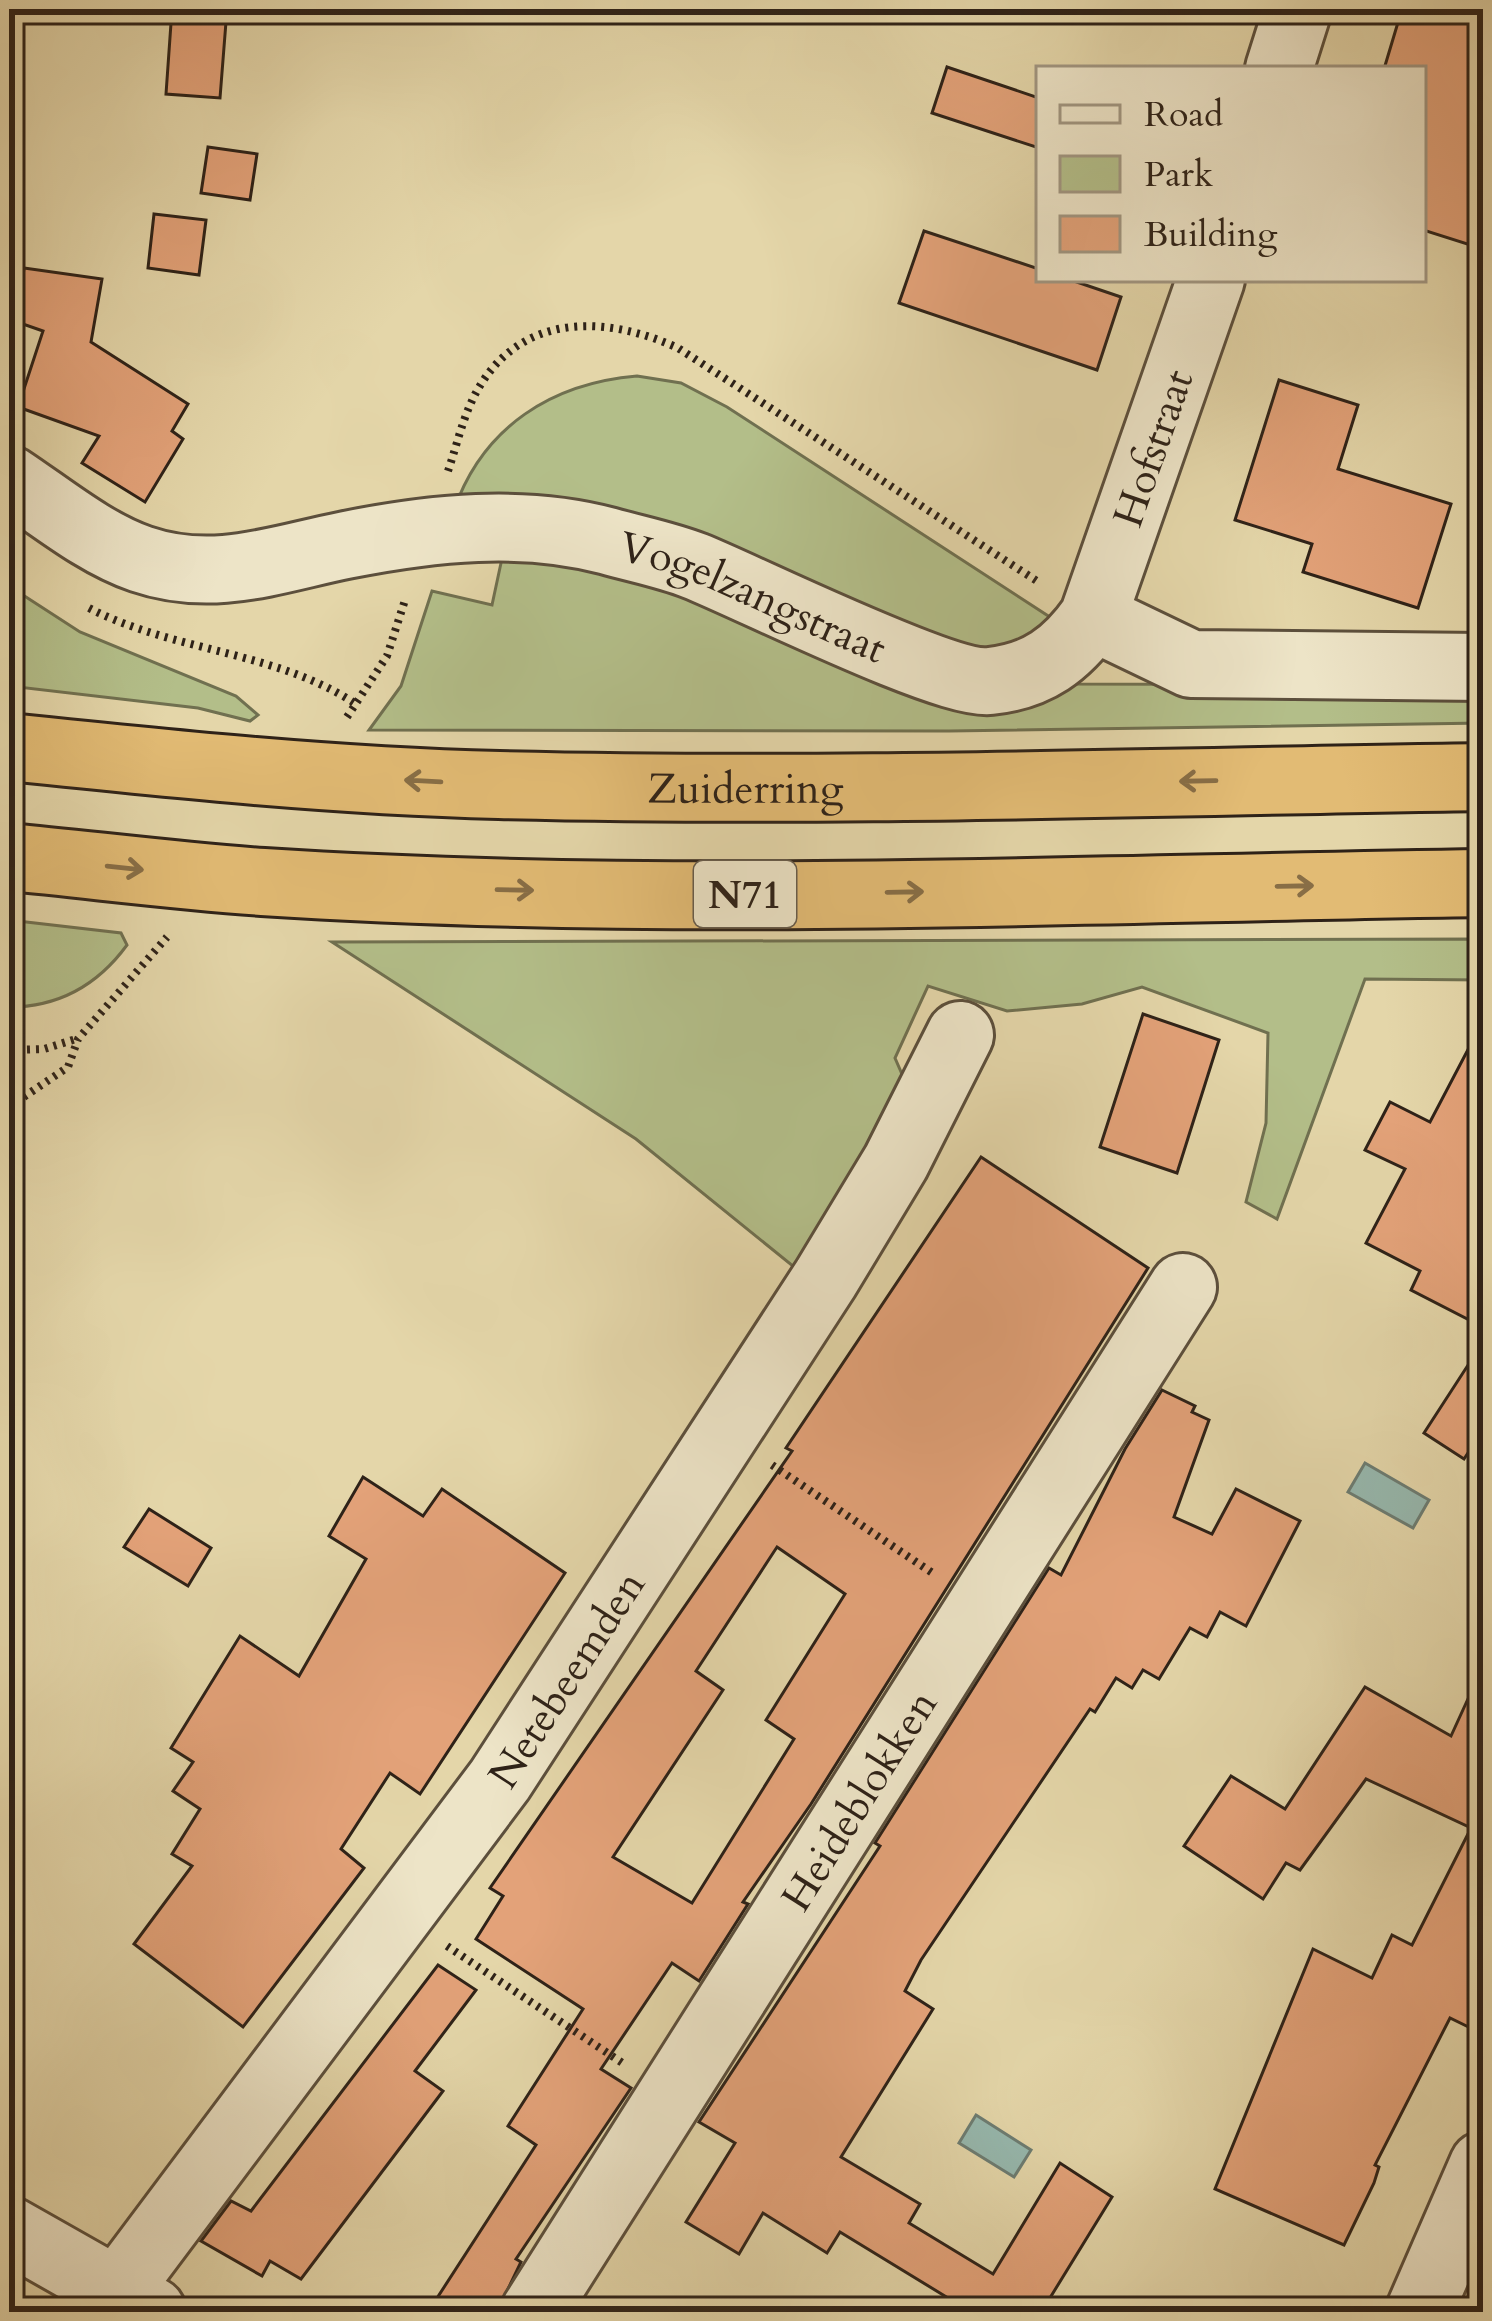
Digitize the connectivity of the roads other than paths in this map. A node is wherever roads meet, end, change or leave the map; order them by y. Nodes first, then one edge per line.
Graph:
1 (1298, 9) edge
2 (1280, 66) edge
3 (1210, 282) edge
4 (9, 479) edge
5 (1093, 616) junction
6 (1483, 667) edge
7 (9, 748) edge
8 (1483, 776) edge
9 (9, 857) edge
10 (1483, 883) edge
11 (960, 1035) dead end
12 (1183, 1287) dead end
13 (1483, 2165) edge
14 (9, 2230) edge
15 (136, 2301) edge
16 (534, 2312) edge
17 (1419, 2312) edge

1 - 2 street
3 - 5 street, Hofstraat
4 - 5 street, Vogelzangstraat
5 - 6 street
8 -> 7 highway, Zuiderring
9 -> 10 highway, N71
11 - 15 street, Netebeemden
12 - 16 street, Heideblokken
13 - 17 street
14 - 15 street

